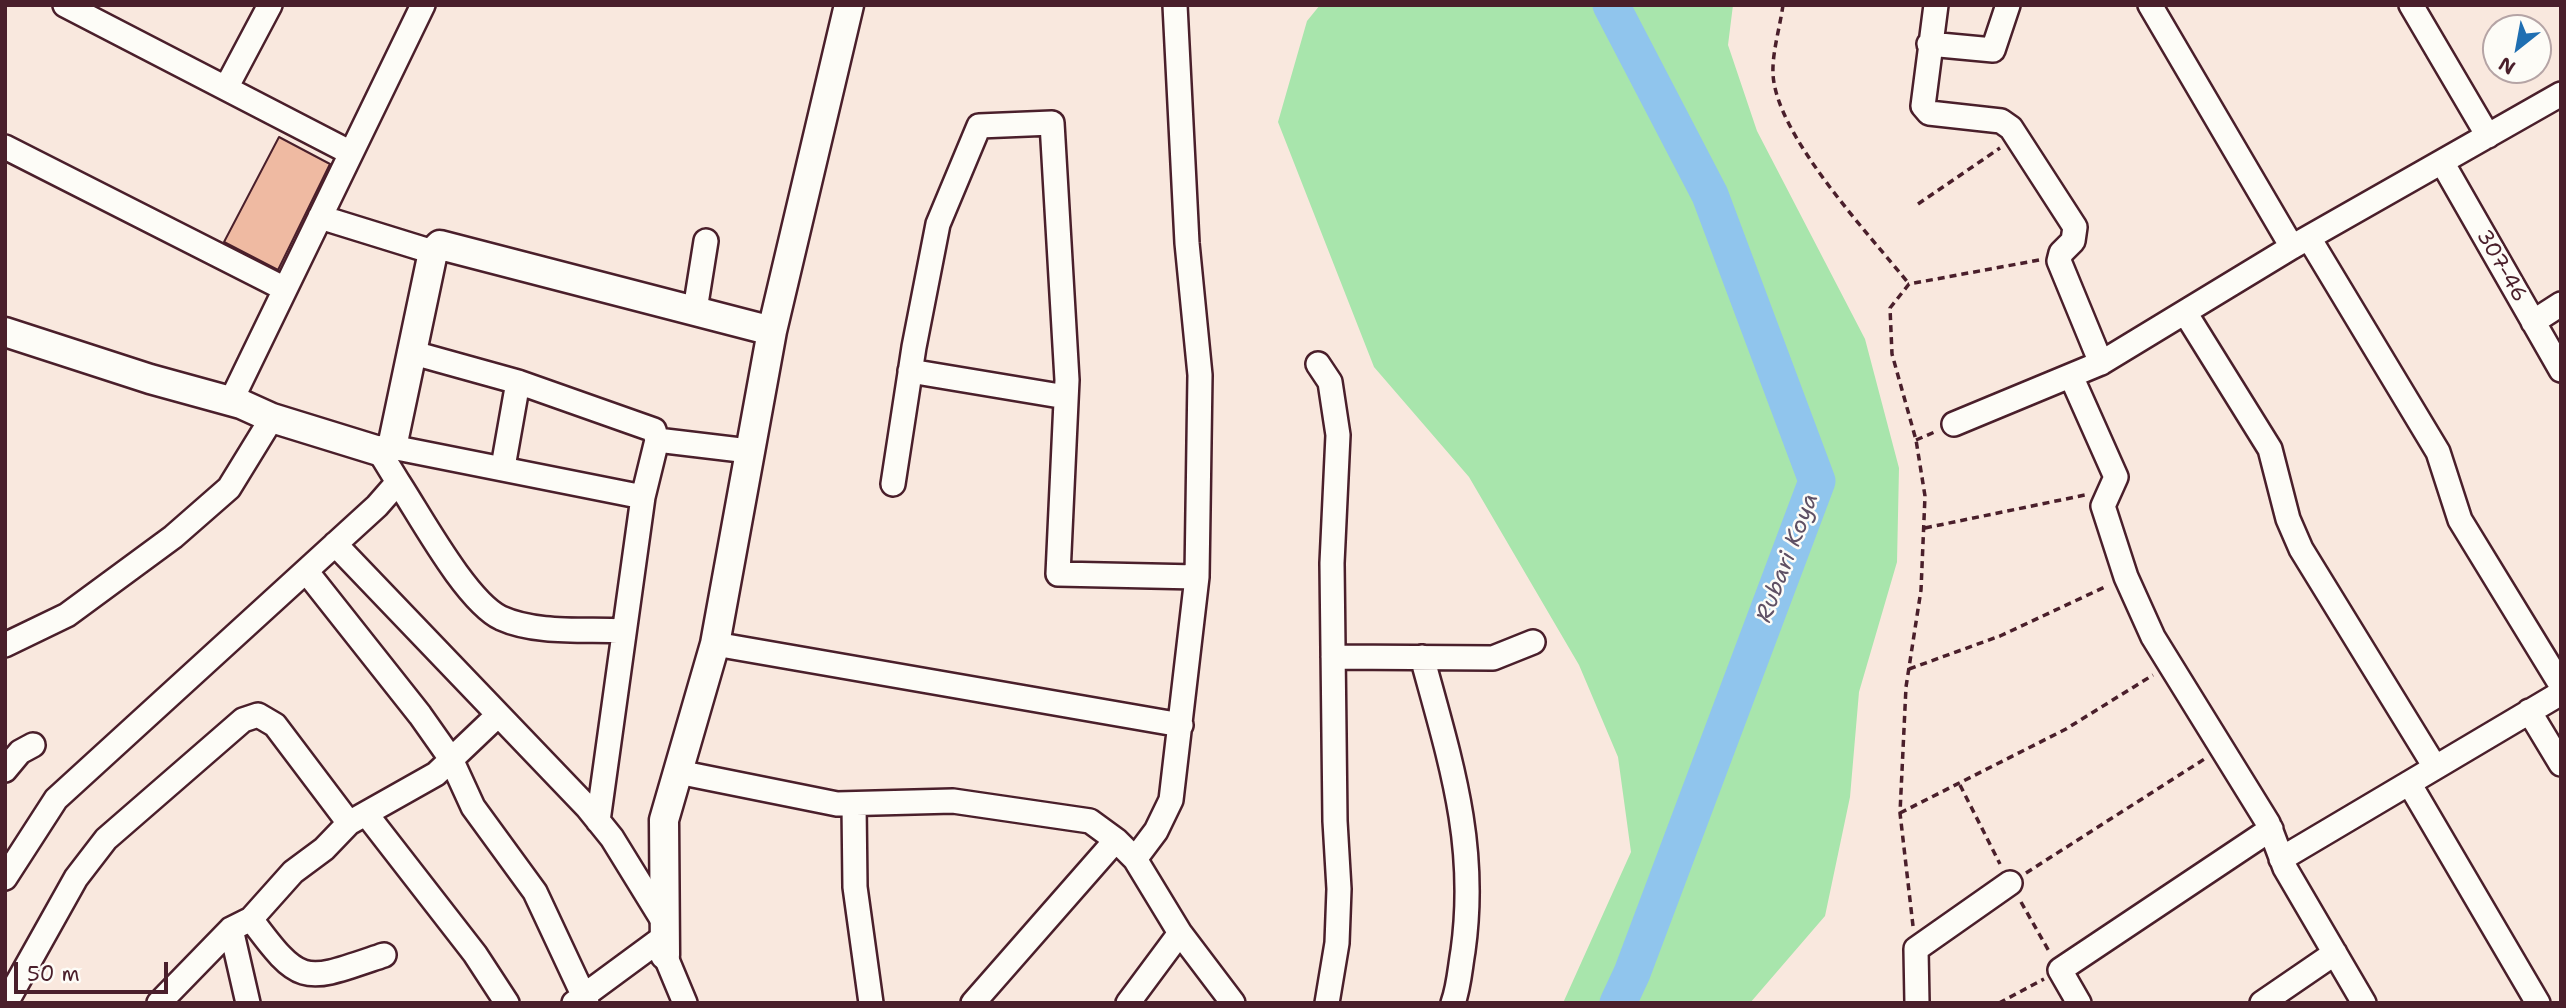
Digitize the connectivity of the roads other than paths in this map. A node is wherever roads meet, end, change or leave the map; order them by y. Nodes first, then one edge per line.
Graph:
1 (65, 5) edge
2 (270, 5) edge
3 (423, 5) edge
4 (849, 5) edge
5 (1175, 5) edge
6 (1936, 5) edge
7 (2008, 5) edge
8 (2411, 5) edge
9 (2155, 7) edge
10 (92, 12) edge
11 (1929, 44) junction
12 (226, 88) junction
13 (2561, 94) edge
14 (2488, 136) junction
15 (5, 147) edge
16 (351, 153) junction
17 (2442, 162) junction
18 (320, 217) junction
19 (706, 241) dead end
20 (2300, 242) junction
21 (433, 251) junction
22 (285, 289) junction
23 (2561, 304) edge
24 (695, 310) junction
25 (2186, 314) junction
26 (2533, 322) junction
27 (772, 331) junction
28 (5, 332) edge
29 (410, 352) junction
30 (2101, 363) junction
31 (1318, 364) dead end
32 (2561, 370) edge
33 (910, 371) junction
34 (2071, 376) junction
35 (518, 382) junction
36 (1066, 397) junction
37 (231, 401) junction
38 (272, 418) junction
39 (1954, 424) dead end
40 (657, 440) junction
41 (386, 449) junction
42 (749, 451) junction
43 (503, 467) junction
44 (398, 482) junction
45 (893, 484) dead end
46 (643, 497) junction
47 (335, 544) junction
48 (306, 571) junction
49 (1197, 577) junction
50 (623, 631) junction
51 (1533, 642) dead end
52 (715, 644) junction
53 (5, 645) edge
54 (1333, 657) junction
55 (1422, 657) junction
56 (2561, 685) edge
57 (2561, 693) edge
58 (2529, 711) junction
59 (498, 715) junction
60 (1181, 724) junction
61 (33, 745) dead end
62 (451, 759) junction
63 (2561, 764) edge
64 (2435, 767) junction
65 (5, 770) edge
66 (678, 772) junction
67 (2409, 783) junction
68 (855, 804) junction
69 (358, 819) junction
70 (598, 821) junction
71 (2271, 830) junction
72 (1116, 839) junction
73 (1135, 859) junction
74 (2281, 859) junction
75 (5, 878) edge
76 (2010, 883) road end
77 (241, 924) junction
78 (1180, 933) junction
79 (665, 938) junction
80 (2335, 953) junction
81 (384, 955) dead end
82 (582, 1001) edge
83 (6, 1003) edge
84 (159, 1003) edge
85 (248, 1003) edge
86 (507, 1003) edge
87 (685, 1003) edge
88 (871, 1003) edge
89 (973, 1003) edge
90 (1128, 1003) edge
91 (1233, 1003) edge
92 (1326, 1003) edge
93 (1453, 1003) edge
94 (1917, 1003) edge
95 (2079, 1003) edge
96 (2262, 1003) edge
97 (2364, 1003) edge
98 (2538, 1003) edge

1 - 10 street
2 - 12 street
3 - 16 street
4 - 27 street
5 - 49 street
6 - 11 street
7 - 11 street
8 - 14 street
9 - 20 street
10 - 12 street
11 - 30 street
12 - 16 street
13 - 14 street
14 - 17 street
15 - 22 street
16 - 18 street
17 - 20 street
17 - 26 street, 307-46
18 - 21 street
18 - 22 street
19 - 24 street
20 - 25 street
20 - 56 street
21 - 24 street
21 - 29 street
22 - 37 street
23 - 26 street
24 - 27 street
25 - 30 street
25 - 64 street
26 - 32 street, 307-46
27 - 42 street
28 - 37 street
29 - 35 street
29 - 41 street
30 - 34 street
31 - 54 street
33 - 36 street
33 - 36 street
33 - 45 street
34 - 39 street
34 - 71 street
35 - 40 street
35 - 43 street
36 - 49 street
37 - 38 street
38 - 41 street
38 - 53 street
40 - 42 street
40 - 46 street
41 - 43 street
41 - 44 street
42 - 52 street
43 - 46 street
44 - 47 street
44 - 50 street
46 - 50 street
47 - 48 street
47 - 59 street
48 - 62 street
48 - 75 street
49 - 60 street
50 - 70 street
51 - 55 street
52 - 60 street
52 - 66 street
54 - 55 street
54 - 92 street
55 - 93 street
57 - 58 street
58 - 63 street
58 - 64 street
59 - 62 street
59 - 70 street
60 - 73 street
61 - 65 street
62 - 69 street
62 - 82 street
64 - 67 street
66 - 68 street
66 - 79 street
67 - 74 street
67 - 98 street
68 - 72 street
68 - 88 street
69 - 77 street
69 - 83 street
69 - 86 street
70 - 79 street
71 - 74 street
71 - 95 street
72 - 73 street
72 - 89 street
73 - 78 street
74 - 80 street
76 - 94 street
77 - 81 street
77 - 84 street
77 - 85 street
78 - 90 street
78 - 91 street
79 - 82 street
79 - 87 street
80 - 96 street
80 - 97 street

